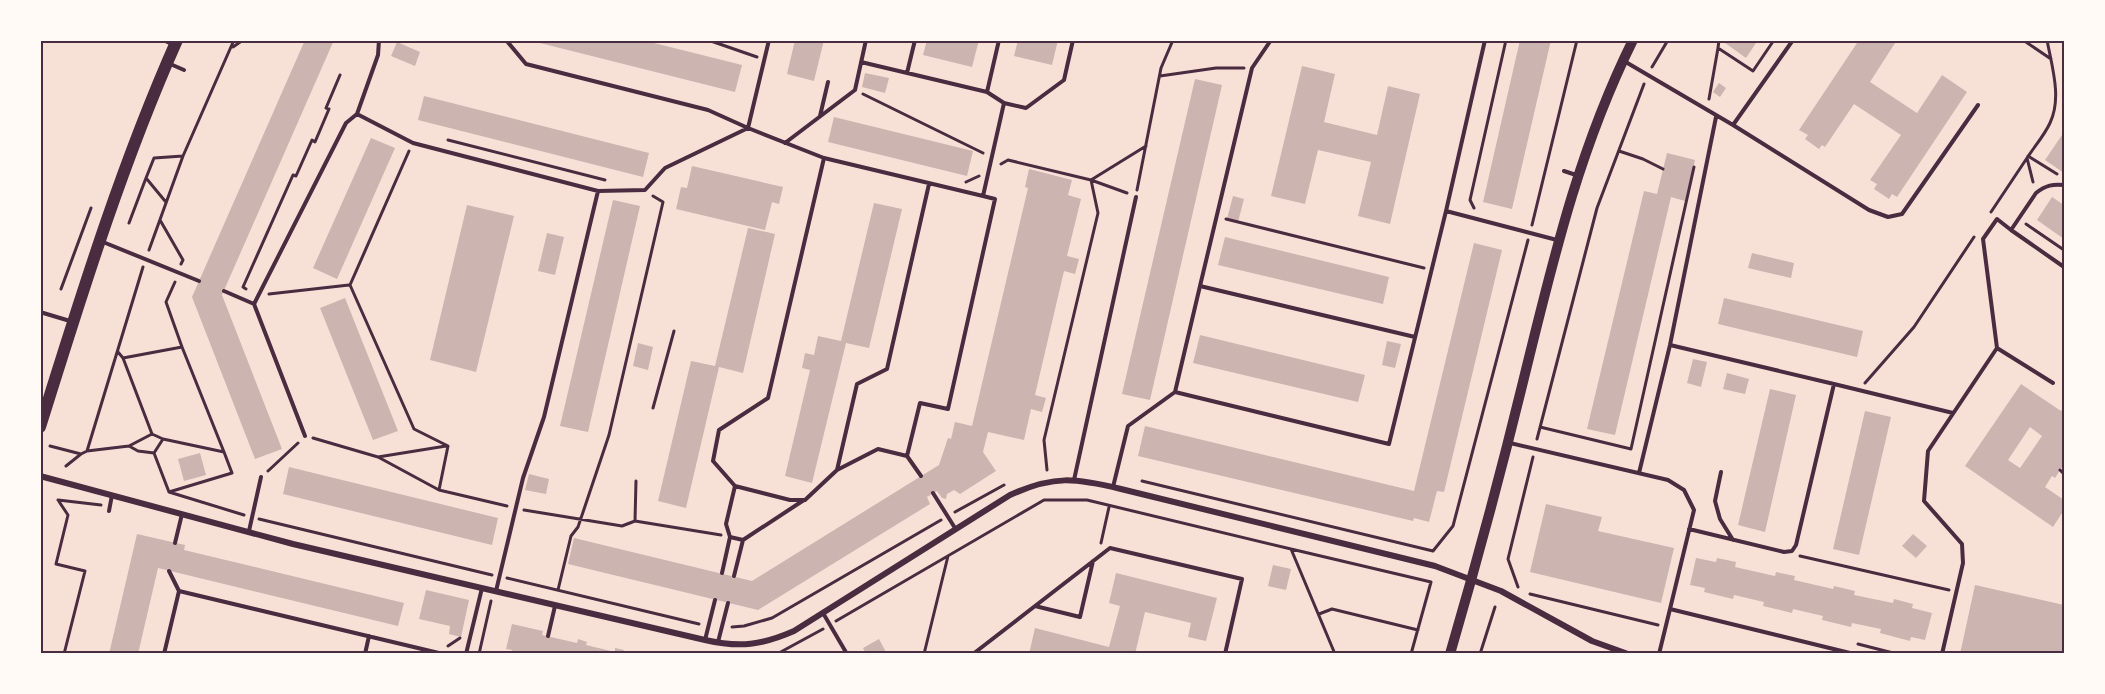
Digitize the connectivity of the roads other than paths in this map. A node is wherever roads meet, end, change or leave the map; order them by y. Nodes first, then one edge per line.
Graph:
1 (163, 40) edge
2 (379, 40) edge
3 (506, 40) edge
4 (769, 40) edge
5 (866, 40) edge
6 (915, 40) edge
7 (999, 40) edge
8 (1072, 40) edge
9 (1271, 40) edge
10 (1485, 40) edge
11 (1633, 40) edge
12 (1793, 40) edge
13 (176, 43) edge
14 (1623, 60) junction
15 (861, 62) junction
16 (167, 63) junction
17 (184, 70) dead end
18 (907, 73) junction
19 (828, 82) dead end
20 (987, 92) junction
21 (1004, 103) junction
22 (1978, 105) dead end
23 (357, 114) junction
24 (820, 116) junction
25 (1716, 117) junction
26 (1733, 125) junction
27 (748, 128) junction
28 (785, 143) junction
29 (824, 158) junction
30 (1564, 171) dead end
31 (1577, 175) junction
32 (929, 184) junction
33 (2064, 185) edge
34 (598, 191) junction
35 (983, 196) junction
36 (1136, 196) road end
37 (1446, 211) junction
38 (2011, 230) junction
39 (99, 240) junction
40 (1558, 240) junction
41 (2064, 267) edge
42 (199, 281) dead end
43 (1200, 286) junction
44 (224, 291) dead end
45 (254, 304) junction
46 (40, 312) edge
47 (73, 322) junction
48 (1415, 337) junction
49 (1670, 345) junction
50 (1997, 348) junction
51 (2054, 383) dead end
52 (1834, 384) junction
53 (1174, 393) junction
54 (1954, 413) junction
55 (40, 427) edge
56 (305, 436) road end
57 (1508, 443) junction
58 (907, 456) junction
59 (837, 470) junction
60 (1721, 472) dead end
61 (1639, 473) junction
62 (40, 476) edge
63 (921, 476) dead end
64 (261, 477) road end
65 (1074, 480) junction
66 (735, 486) junction
67 (1113, 487) junction
68 (933, 493) dead end
69 (112, 495) junction
70 (805, 500) junction
71 (109, 511) dead end
72 (182, 513) junction
73 (955, 528) junction
74 (1689, 529) junction
75 (249, 532) junction
76 (730, 537) junction
77 (743, 540) junction
78 (1734, 540) junction
79 (176, 543) dead end
80 (1096, 558) junction
81 (169, 571) dead end
82 (722, 573) dead end
83 (734, 576) dead end
84 (1472, 579) junction
85 (482, 588) junction
86 (179, 591) junction
87 (496, 591) junction
88 (715, 600) dead end
89 (728, 603) dead end
90 (555, 606) junction
91 (1034, 606) junction
92 (1670, 609) junction
93 (823, 612) junction
94 (369, 636) junction
95 (548, 636) dead end
96 (705, 640) junction
97 (718, 643) junction
98 (441, 653) edge
99 (164, 654) edge
100 (365, 654) edge
101 (466, 654) edge
102 (847, 654) edge
103 (973, 654) edge
104 (1225, 654) edge
105 (1450, 654) edge
106 (1628, 654) edge
107 (1659, 654) edge
108 (1854, 654) edge
109 (1942, 654) edge

1 - 13 lane
2 - 23 lane
3 - 27 lane
4 - 27 lane
5 - 15 lane
6 - 18 lane
7 - 20 lane
8 - 21 lane
9 - 43 lane
10 - 37 lane
11 - 14 main road
12 - 26 lane
13 - 16 main road
14 - 25 lane
14 - 31 main road
15 - 18 lane
15 - 24 lane
16 - 17 lane
16 - 39 main road
18 - 20 lane
19 - 24 lane
20 - 21 lane
21 - 35 lane
22 - 26 lane
23 - 34 lane
23 - 45 lane
24 - 28 lane
25 - 26 lane
25 - 49 lane
27 - 28 lane
27 - 34 lane
28 - 29 lane
29 - 32 lane
29 - 66 lane
30 - 31 lane
31 - 40 main road
32 - 35 lane
32 - 59 lane
33 - 38 lane
34 - 87 lane
35 - 58 lane
36 - 65 lane
37 - 40 lane
37 - 48 lane
38 - 41 lane
38 - 50 lane
39 - 42 lane
39 - 47 main road
40 - 57 main road
43 - 48 lane
43 - 53 lane
44 - 45 lane
45 - 56 lane
46 - 47 lane
47 - 55 main road
48 - 53 lane
49 - 52 lane
49 - 61 lane
50 - 51 lane
50 - 54 lane
52 - 54 lane
52 - 78 lane
53 - 67 lane
54 - 109 lane
57 - 61 lane
57 - 84 main road
58 - 59 lane
58 - 63 lane
59 - 70 lane
60 - 78 lane
61 - 74 lane
62 - 69 street
64 - 75 lane
65 - 67 street
65 - 73 street
66 - 70 lane
66 - 76 lane
67 - 84 street
68 - 73 lane
69 - 71 lane
69 - 72 street
70 - 77 lane
72 - 75 street
72 - 79 lane
73 - 93 street
74 - 78 lane
74 - 92 lane
75 - 85 street
76 - 77 lane
76 - 82 lane
77 - 83 lane
80 - 91 lane
80 - 91 lane
80 - 104 lane
81 - 86 lane
84 - 105 main road
84 - 106 street
85 - 87 street
85 - 101 lane
86 - 94 lane
86 - 99 lane
87 - 90 street
88 - 96 lane
89 - 97 lane
90 - 95 lane
90 - 96 street
91 - 103 lane
92 - 107 lane
92 - 108 lane
93 - 97 street
93 - 102 lane
94 - 98 lane
94 - 100 lane
96 - 97 street

